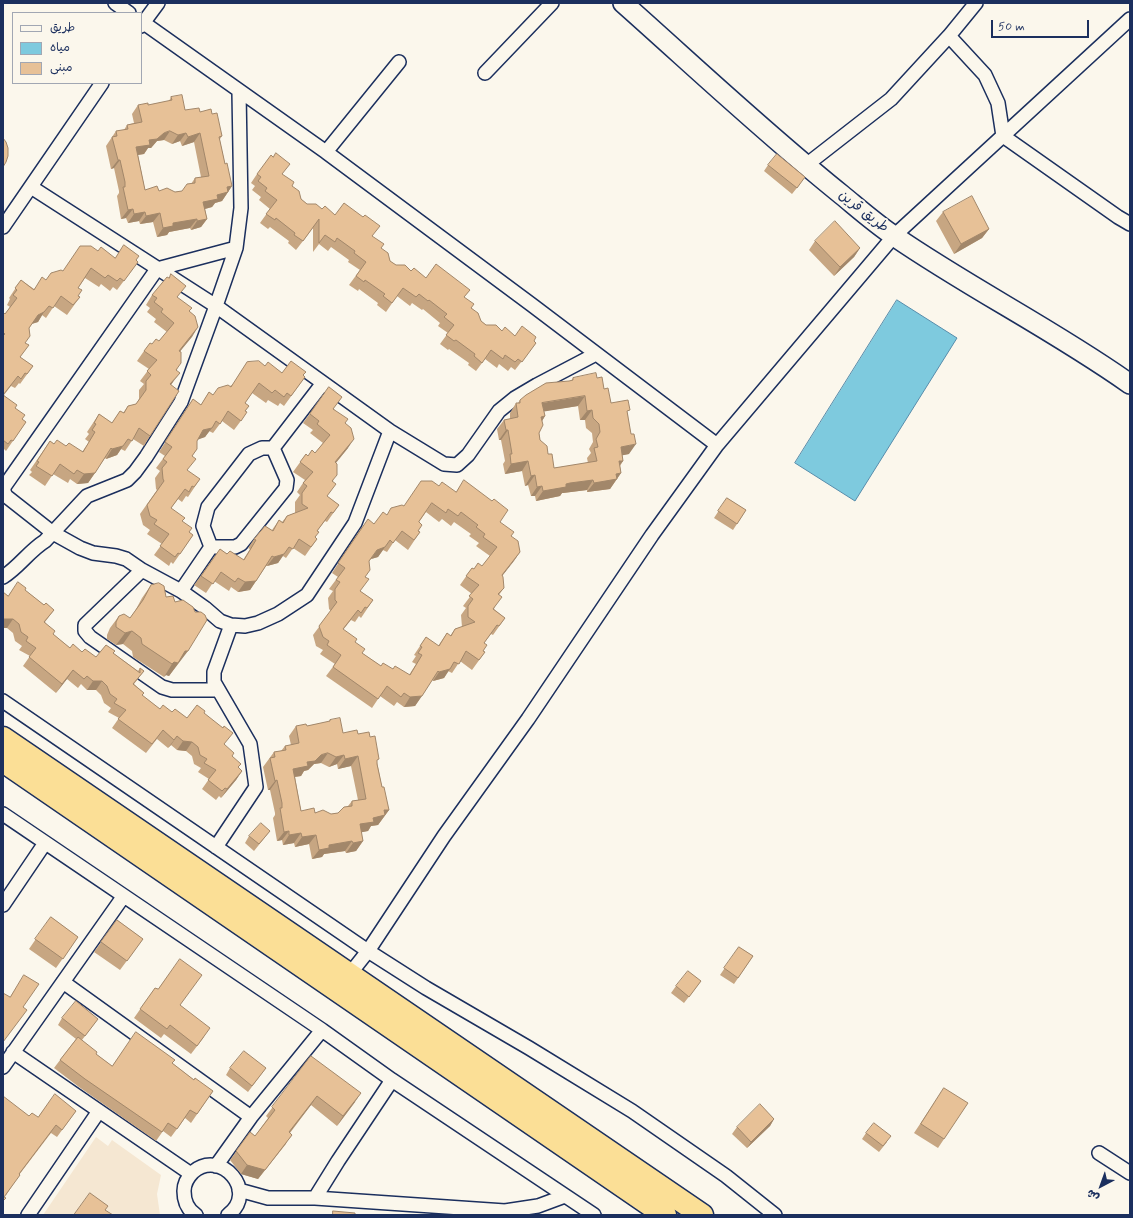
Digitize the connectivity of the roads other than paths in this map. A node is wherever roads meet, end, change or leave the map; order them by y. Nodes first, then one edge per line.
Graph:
1 (115, 3) edge
2 (158, 3) edge
3 (552, 3) edge
4 (623, 3) edge
5 (976, 3) edge
6 (128, 12) edge
7 (142, 23) edge
8 (1128, 24) edge
9 (949, 36) junction
10 (398, 62) dead end
11 (485, 73) dead end
12 (101, 84) edge
13 (239, 92) junction
14 (1003, 136) junction
15 (326, 152) junction
16 (806, 166) junction
17 (31, 187) junction
18 (1130, 224) edge
19 (3, 227) edge
20 (894, 236) junction
21 (236, 248) junction
22 (157, 269) junction
23 (216, 306) junction
24 (596, 354) junction
25 (323, 384) junction
26 (1130, 384) edge
27 (390, 432) junction
28 (717, 445) junction
29 (273, 448) junction
30 (52, 533) junction
31 (211, 547) junction
32 (142, 570) junction
33 (3, 577) edge
34 (181, 591) junction
35 (231, 626) junction
36 (218, 690) junction
37 (3, 701) edge
38 (3, 738) edge
39 (3, 761) edge
40 (3, 814) edge
41 (45, 843) junction
42 (216, 847) junction
43 (123, 897) junction
44 (3, 905) edge
45 (368, 951) junction
46 (350, 974) junction
47 (63, 982) junction
48 (322, 1030) junction
49 (14, 1052) junction
50 (3, 1067) edge
51 (392, 1080) junction
52 (99, 1111) junction
53 (251, 1117) junction
54 (1099, 1153) dead end
55 (216, 1166) junction
56 (1130, 1173) edge
57 (191, 1174) junction
58 (239, 1190) junction
59 (565, 1196) junction
60 (315, 1198) junction
61 (578, 1211) edge
62 (28, 1215) edge
63 (196, 1215) edge
64 (228, 1215) edge
65 (594, 1215) edge
66 (665, 1215) edge
67 (702, 1215) edge
68 (775, 1215) edge

1 - 6 street
2 - 7 street
3 - 11 street
4 - 16 main road, طريق قرين
5 - 9 street
7 - 13 street
8 - 14 street
9 - 14 street
9 - 16 street
10 - 15 street
12 - 17 street
13 - 15 street
13 - 21 street
14 - 18 street
14 - 20 street
15 - 24 street
16 - 20 main road, طريق قرين
17 - 19 street
17 - 22 street
20 - 26 main road, طريق قرين
20 - 28 street
21 - 22 street
21 - 23 street
22 - 23 street
22 - 30 street
23 - 25 street
23 - 30 street
24 - 27 street
24 - 28 street
25 - 27 street
25 - 29 street
27 - 35 street
28 - 45 street
29 - 31 street
29 - 31 street
30 - 32 street
30 - 33 street
31 - 34 street
32 - 34 street
32 - 36 street
34 - 35 street
35 - 36 street
36 - 42 street
37 - 42 street
38 - 46 highway
39 - 66 highway
40 - 41 street
41 - 43 street
41 - 44 street
42 - 45 street
43 - 47 street
43 - 48 street
45 - 46 street
45 - 68 street
46 - 67 highway
47 - 49 street
47 - 53 street
48 - 51 street
48 - 53 street
49 - 50 street
49 - 52 street
51 - 59 street
51 - 60 street
52 - 57 street
52 - 62 street
53 - 55 street
54 - 56 street
55 - 57 street
55 - 58 street
57 - 63 street
58 - 60 street
58 - 64 street
59 - 60 street
59 - 61 street
61 - 65 street

